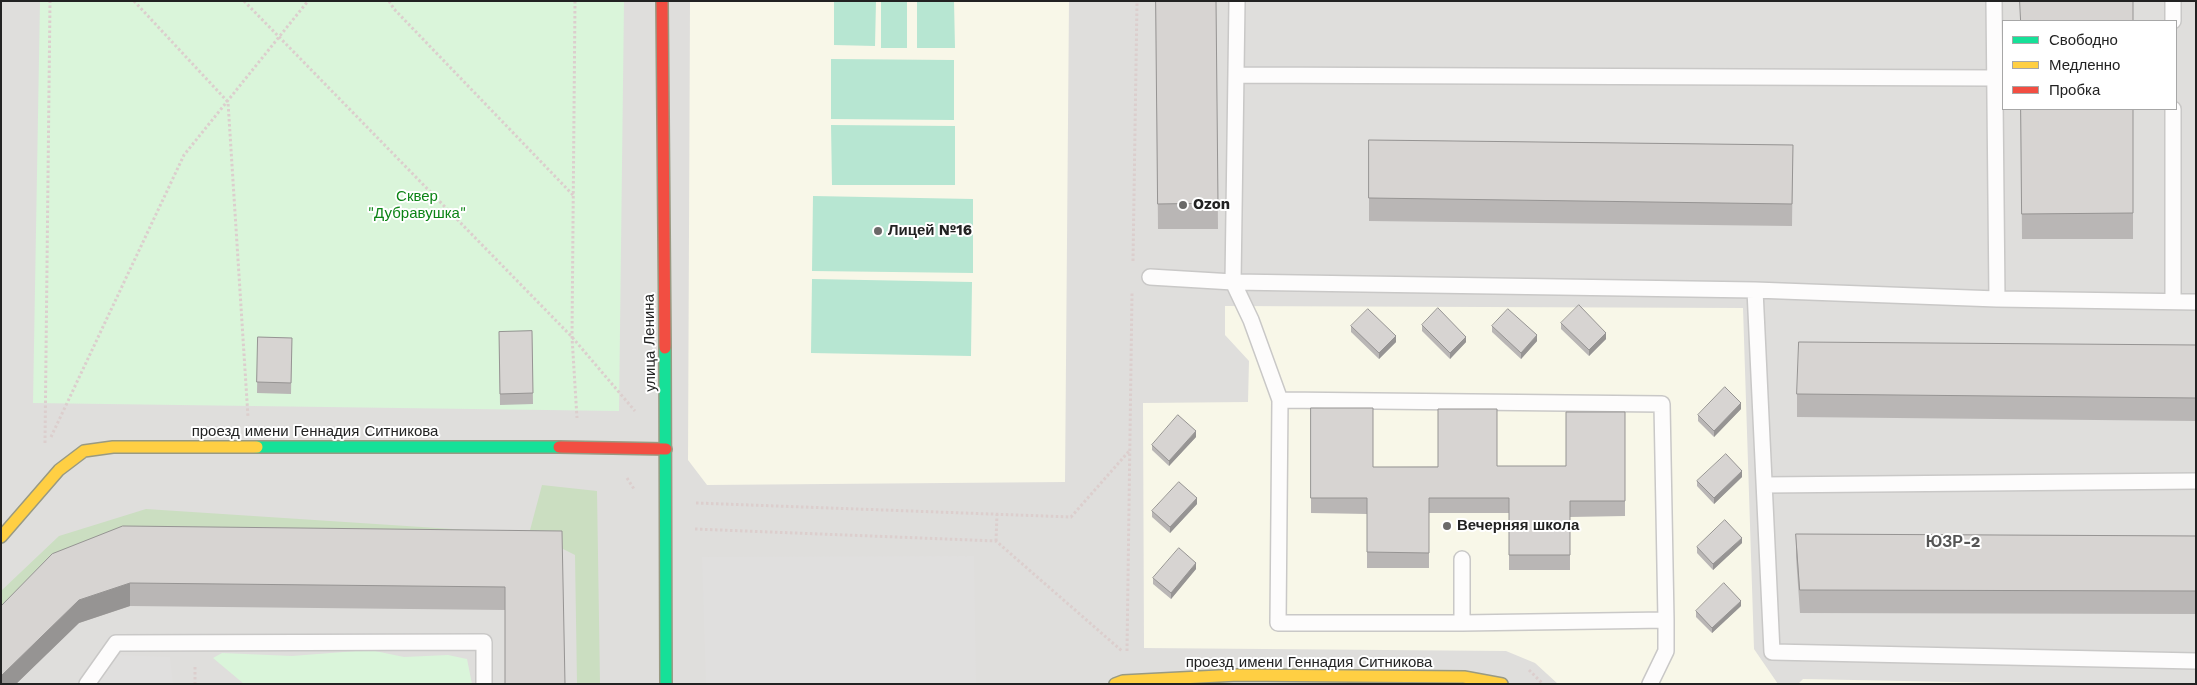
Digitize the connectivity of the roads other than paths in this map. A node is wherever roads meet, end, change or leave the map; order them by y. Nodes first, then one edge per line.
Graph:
1 (662, 1) edge
2 (1237, 1) edge
3 (1994, 1) edge
4 (2173, 1) edge
5 (2173, 20) edge
6 (1236, 76) junction
7 (1995, 78) junction
8 (2173, 110) edge
9 (1150, 277) dead end
10 (1233, 282) junction
11 (1755, 290) junction
12 (1997, 299) junction
13 (2173, 301) junction
14 (2196, 302) edge
15 (1280, 400) junction
16 (666, 449) junction
17 (2196, 481) edge
18 (1765, 485) junction
19 (1, 537) edge
20 (1462, 559) dead end
21 (1666, 620) junction
22 (1462, 623) junction
23 (2196, 661) edge
24 (87, 684) edge
25 (484, 684) edge
26 (666, 684) edge
27 (1115, 684) edge
28 (1502, 684) edge
29 (1650, 684) edge

1 - 16 street, улица Ленина
2 - 6 lane
3 - 7 lane
4 - 5 lane
6 - 7 lane
6 - 10 lane
7 - 12 lane
8 - 13 lane
9 - 10 lane
10 - 11 lane
10 - 15 lane
11 - 12 lane
11 - 18 lane
12 - 13 lane
13 - 14 lane
15 - 21 lane
15 - 22 lane
16 - 19 street, проезд имени Геннадия Ситникова
16 - 26 street, улица Ленина
17 - 18 lane
18 - 23 lane
20 - 22 lane
21 - 22 lane
21 - 29 lane
24 - 25 lane
27 - 28 street, проезд имени Геннадия Ситникова

